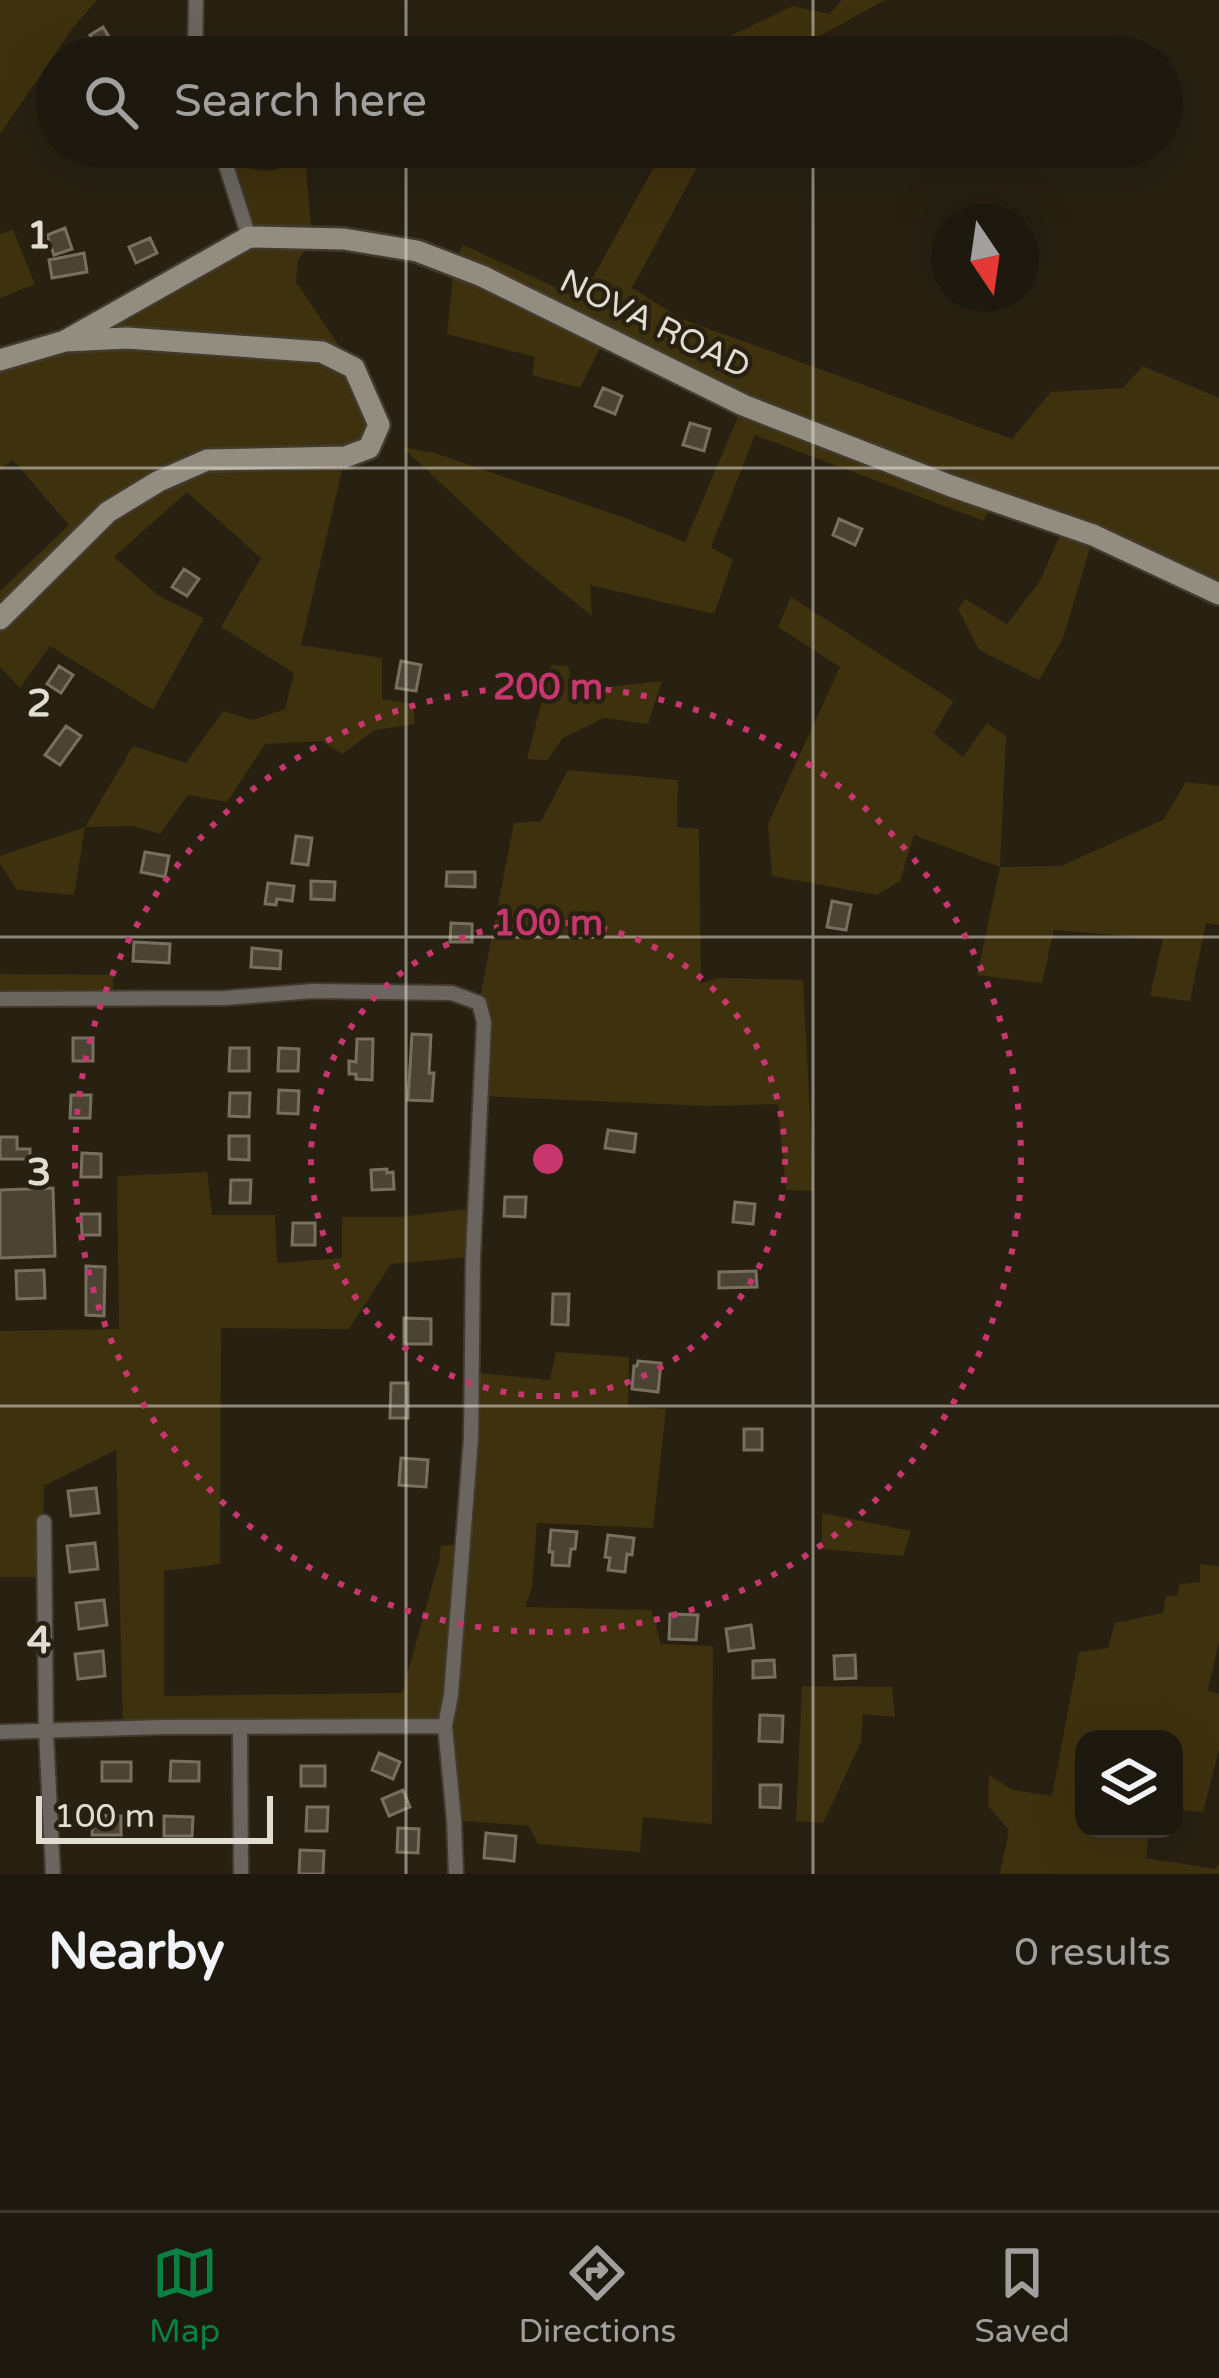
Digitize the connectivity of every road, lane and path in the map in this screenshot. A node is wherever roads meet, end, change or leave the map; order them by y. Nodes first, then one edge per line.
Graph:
1 (196, 0) edge
2 (195, 36) edge
3 (227, 168) edge
4 (249, 237) junction
5 (65, 341) junction
6 (0, 360) edge
7 (1219, 594) edge
8 (0, 619) edge
9 (0, 999) edge
10 (44, 1522) dead end
11 (445, 1726) junction
12 (240, 1729) junction
13 (0, 1732) edge
14 (46, 1732) junction
15 (53, 1874) edge
16 (242, 1874) edge
17 (456, 1874) edge

1 - 2 street
3 - 4 street
4 - 5 street
4 - 7 street, NOVA ROAD
5 - 6 street
5 - 8 street
9 - 11 street
10 - 14 street
11 - 12 street
11 - 17 street
12 - 14 street
12 - 16 street
13 - 14 street
14 - 15 street

